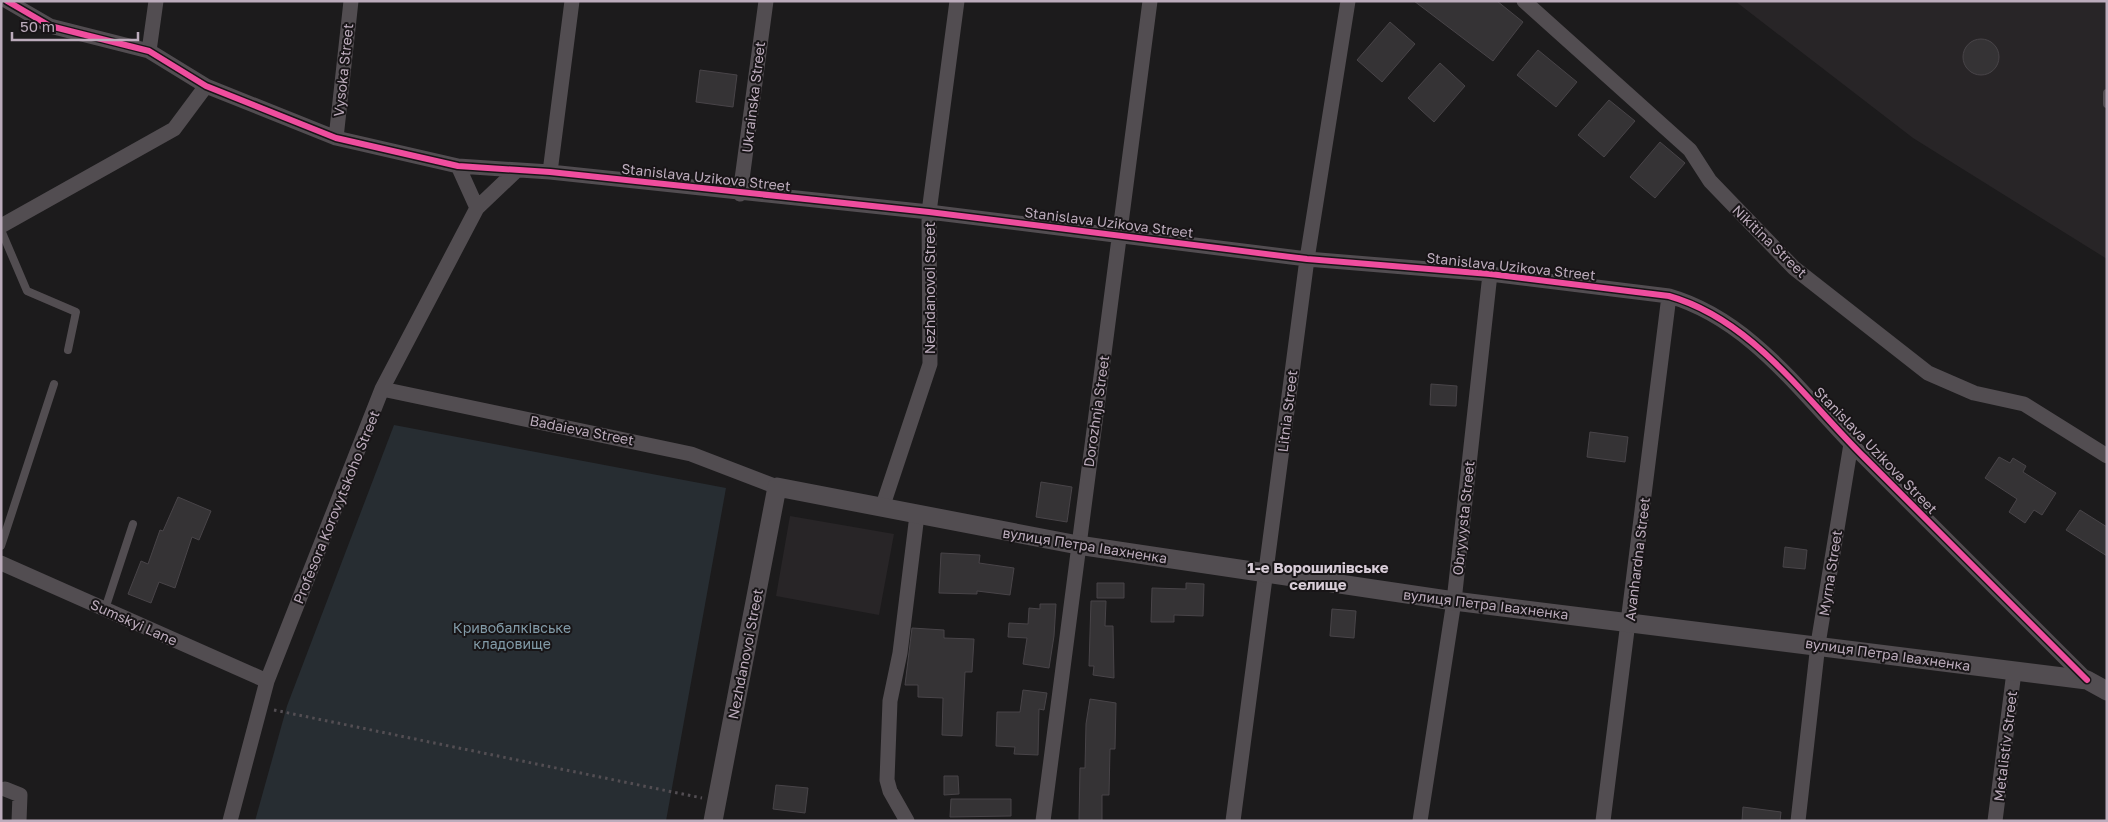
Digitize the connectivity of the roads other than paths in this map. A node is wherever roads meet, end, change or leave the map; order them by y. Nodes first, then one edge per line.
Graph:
1 (7, 1) edge
2 (156, 1) edge
3 (351, 1) edge
4 (572, 1) edge
5 (766, 1) edge
6 (957, 1) edge
7 (1150, 1) edge
8 (1348, 1) edge
9 (1524, 1) edge
10 (149, 51) junction
11 (206, 86) junction
12 (2107, 94) edge
13 (2107, 104) edge
14 (336, 138) junction
15 (458, 166) junction
16 (517, 170) junction
17 (550, 172) junction
18 (740, 194) junction
19 (477, 208) junction
20 (929, 212) junction
21 (1, 228) edge
22 (1119, 236) junction
23 (1307, 259) junction
24 (1490, 274) junction
25 (1669, 296) junction
26 (68, 350) dead end
27 (54, 384) dead end
28 (382, 389) junction
29 (1851, 444) junction
30 (2107, 456) edge
31 (777, 486) junction
32 (882, 508) junction
33 (917, 515) junction
34 (133, 524) dead end
35 (1078, 545) junction
36 (1, 546) edge
37 (1, 563) edge
38 (1266, 573) junction
39 (1454, 600) junction
40 (105, 609) junction
41 (1629, 622) junction
42 (1818, 644) junction
43 (2014, 672) junction
44 (2087, 680) junction
45 (267, 681) junction
46 (2107, 692) edge
47 (5, 789) dead end
48 (19, 821) edge
49 (230, 821) edge
50 (713, 821) edge
51 (906, 821) edge
52 (1043, 821) edge
53 (1233, 821) edge
54 (1420, 821) edge
55 (1603, 821) edge
56 (1798, 821) edge
57 (1995, 821) edge

1 - 10 street, Stanislava Uzikova Street
2 - 10 street
3 - 14 street, Vysoka Street
4 - 17 street
5 - 18 street, Ukrainska Street
6 - 20 street, Nezhdanovoi Street
7 - 22 street, Dorozhnja Street
8 - 23 street, Litnia Street
9 - 30 street, Nikitina Street
10 - 11 street, Stanislava Uzikova Street
11 - 14 street, Stanislava Uzikova Street
11 - 21 street
12 - 13 lane
14 - 15 street, Stanislava Uzikova Street
15 - 16 street, Stanislava Uzikova Street
15 - 19 street
16 - 17 street, Stanislava Uzikova Street
16 - 19 street, Profesora Korovytskoho Street
17 - 18 street, Stanislava Uzikova Street
18 - 20 street, Stanislava Uzikova Street
19 - 28 street, Profesora Korovytskoho Street
20 - 22 street, Stanislava Uzikova Street
20 - 32 street, Nezhdanovoi Street
21 - 26 lane
22 - 23 street, Stanislava Uzikova Street
22 - 35 street, Dorozhnja Street
23 - 24 street, Stanislava Uzikova Street
23 - 38 street, Litnia Street
24 - 25 street, Stanislava Uzikova Street
24 - 39 street, Obryvysta Street
25 - 29 street, Stanislava Uzikova Street
25 - 41 street, Avanhardna Street
27 - 36 lane
28 - 31 street, Badaieva Street
28 - 45 street, Profesora Korovytskoho Street
29 - 42 street, Myrna Street
29 - 44 street, Stanislava Uzikova Street
31 - 32 street, вулиця Петра Івахненка
31 - 50 street, Nezhdanovoi Street
32 - 33 street, вулиця Петра Івахненка
33 - 35 street, вулиця Петра Івахненка
33 - 51 street
34 - 40 lane
35 - 38 street, вулиця Петра Івахненка
35 - 52 street, Dorozhnja Street
37 - 40 street, Sumskyi Lane
38 - 39 street, вулиця Петра Івахненка
38 - 53 street, Litnia Street
39 - 41 street, вулиця Петра Івахненка
39 - 54 street, Obryvysta Street
40 - 45 street, Sumskyi Lane
41 - 42 street, вулиця Петра Івахненка
41 - 55 street, Avanhardna Street
42 - 43 street, вулиця Петра Івахненка
42 - 56 street, Myrna Street
43 - 44 street, вулиця Петра Івахненка
43 - 57 street, Metalistiv Street
44 - 46 street, вулиця Петра Івахненка
45 - 49 street, Profesora Korovytskoho Street
47 - 48 street

